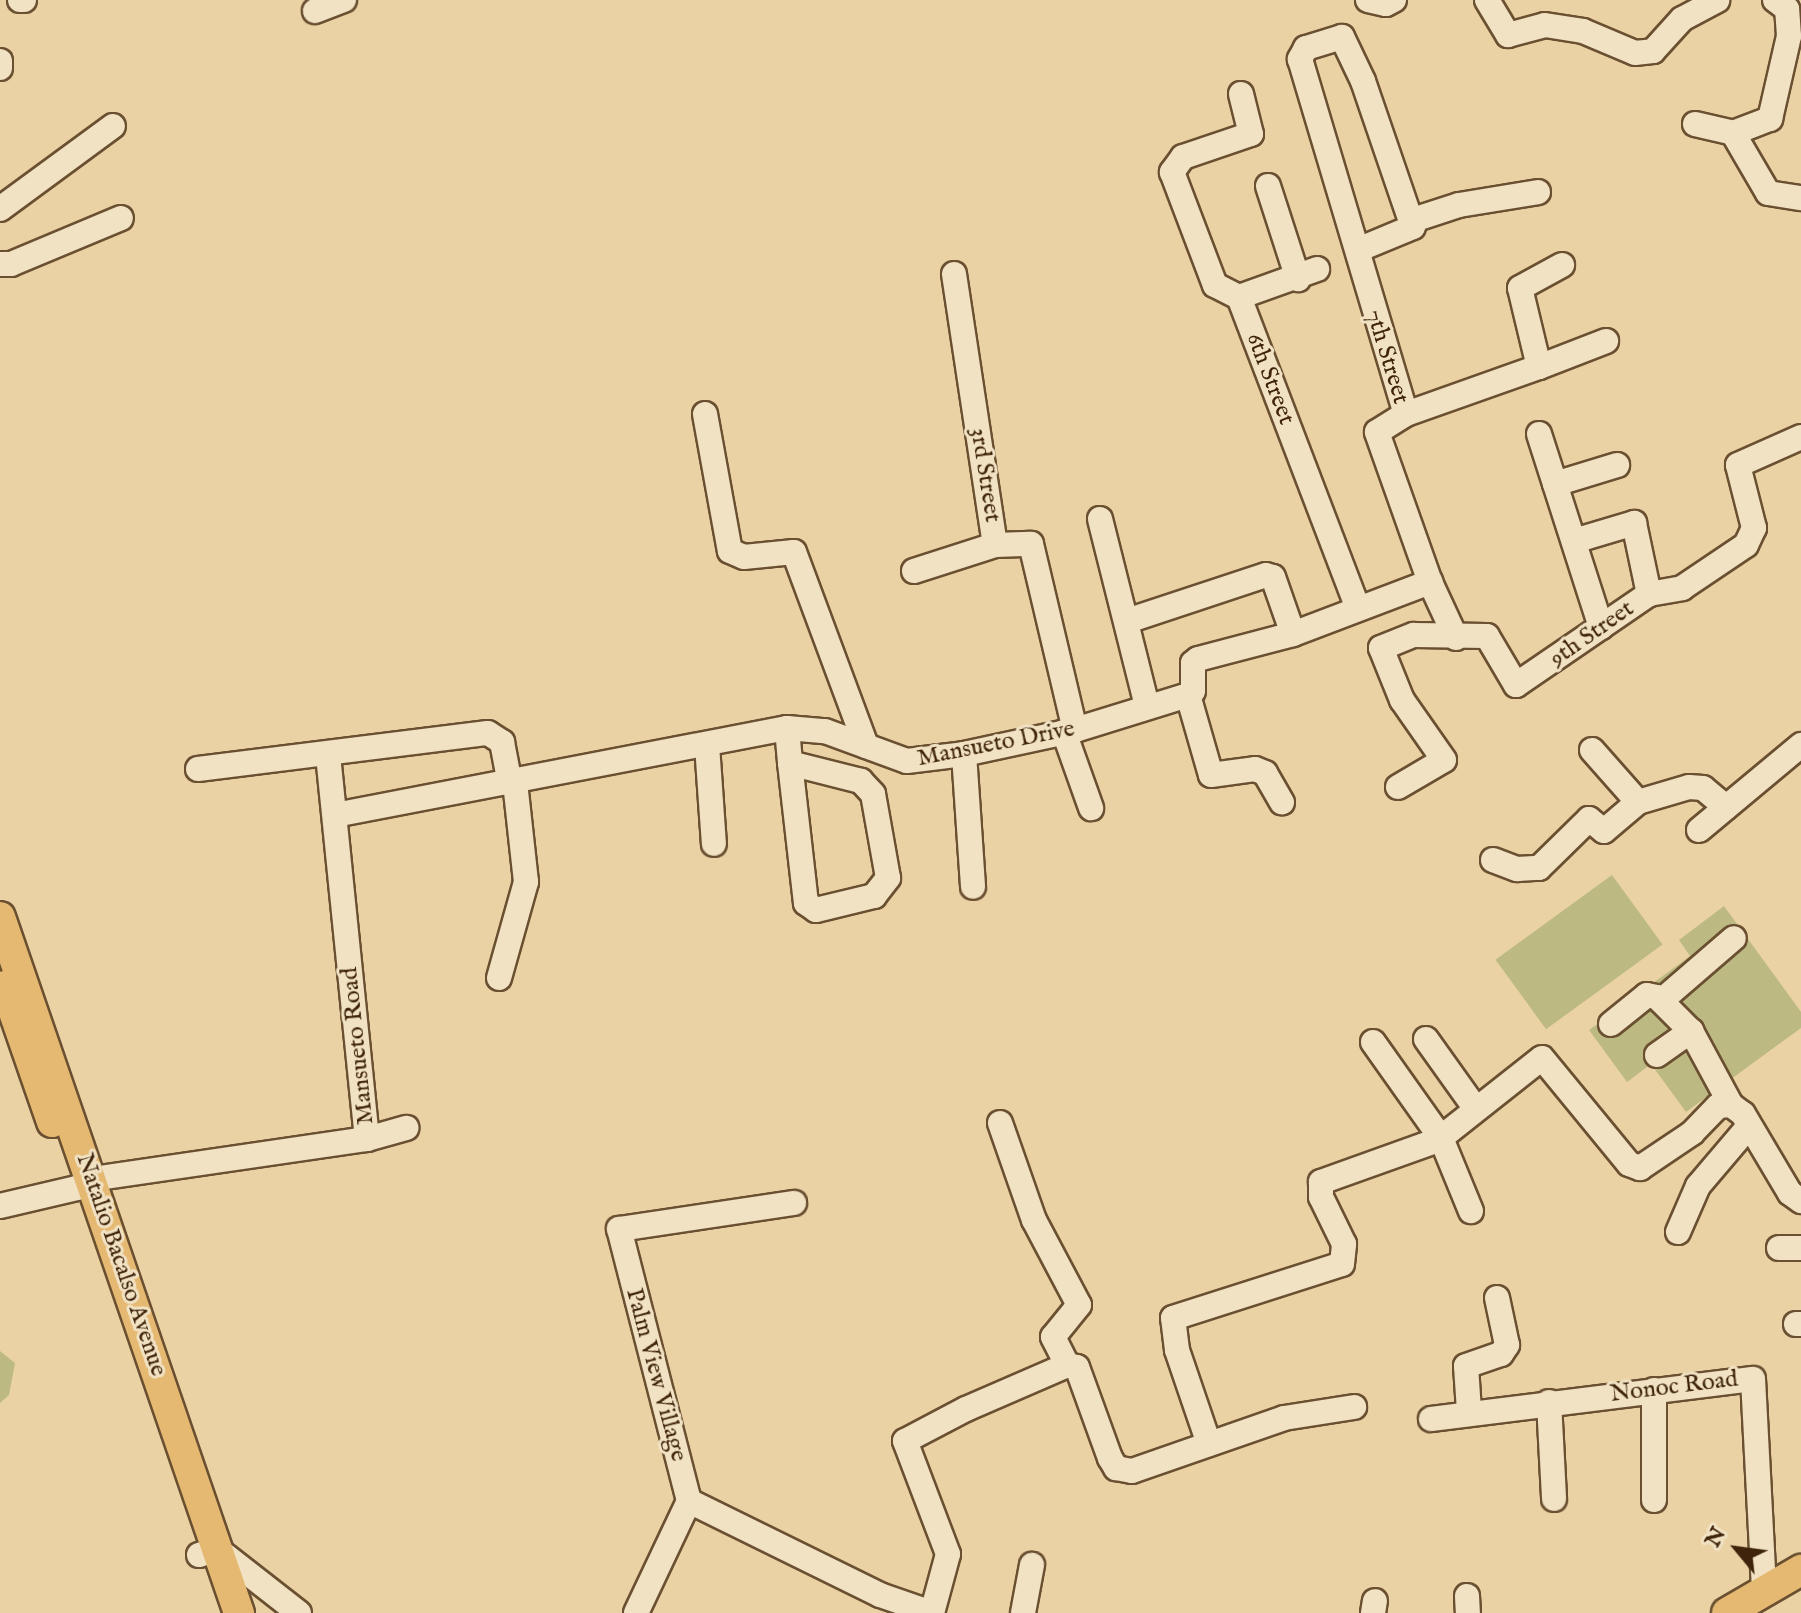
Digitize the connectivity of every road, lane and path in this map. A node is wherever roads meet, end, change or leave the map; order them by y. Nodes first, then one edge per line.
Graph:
1 (344, 0) edge
2 (1368, 0) edge
3 (1394, 0) edge
4 (1487, 0) edge
5 (1717, 0) edge
6 (1775, 0) edge
7 (315, 11) dead end
8 (0, 61) edge
9 (0, 68) edge
10 (1241, 94) dead end
11 (1790, 94) edge
12 (1695, 124) dead end
13 (113, 126) dead end
14 (1733, 133) junction
15 (1268, 186) dead end
16 (1538, 192) dead end
17 (1801, 198) edge
18 (0, 209) edge
19 (121, 218) dead end
20 (1413, 220) junction
21 (1360, 249) junction
22 (0, 264) edge
23 (1562, 265) dead end
24 (954, 274) dead end
25 (1239, 297) junction
26 (1606, 341) dead end
27 (1539, 367) junction
28 (705, 414) dead end
29 (1406, 414) junction
30 (1539, 434) dead end
31 (1801, 437) edge
32 (1617, 465) dead end
33 (1555, 484) junction
34 (1100, 519) dead end
35 (1574, 541) junction
36 (995, 545) junction
37 (914, 571) dead end
38 (1430, 582) junction
39 (1649, 594) junction
40 (1358, 608) junction
41 (1127, 621) junction
42 (1601, 627) junction
43 (1293, 634) junction
44 (1456, 638) junction
45 (1188, 695) junction
46 (1147, 706) junction
47 (787, 728) junction
48 (1069, 731) junction
49 (707, 745) junction
50 (1801, 745) edge
51 (866, 746) junction
52 (1592, 750) dead end
53 (964, 754) junction
54 (328, 755) junction
55 (790, 763) junction
56 (198, 769) dead end
57 (513, 783) junction
58 (1398, 787) dead end
59 (1638, 802) junction
60 (1282, 803) dead end
61 (1726, 807) junction
62 (1091, 808) dead end
63 (335, 815) junction
64 (1699, 830) dead end
65 (714, 844) dead end
66 (1493, 860) dead end
67 (973, 887) dead end
68 (0, 917) edge
69 (1734, 938) dead end
70 (0, 972) edge
71 (499, 978) dead end
72 (1661, 1001) junction
73 (1611, 1024) dead end
74 (1691, 1031) junction
75 (1426, 1039) dead end
76 (1373, 1042) dead end
77 (1657, 1055) dead end
78 (1731, 1105) junction
79 (1476, 1109) junction
80 (1000, 1123) dead end
81 (1749, 1126) junction
82 (406, 1128) dead end
83 (1441, 1138) junction
84 (367, 1139) junction
85 (84, 1183) junction
86 (1801, 1201) edge
87 (794, 1203) dead end
88 (0, 1206) edge
89 (1471, 1211) dead end
90 (1678, 1232) dead end
91 (1497, 1298) dead end
92 (1067, 1365) junction
93 (1654, 1390) junction
94 (1549, 1402) junction
95 (1354, 1407) dead end
96 (1469, 1411) junction
97 (1431, 1419) dead end
98 (1209, 1444) junction
99 (1554, 1499) dead end
100 (1654, 1500) dead end
101 (689, 1501) junction
102 (208, 1552) junction
103 (1032, 1565) dead end
104 (1801, 1570) edge
105 (1764, 1591) junction
106 (218, 1613) edge
107 (239, 1613) edge
108 (299, 1613) edge
109 (636, 1613) edge
110 (932, 1613) edge
111 (1023, 1613) edge
112 (1727, 1613) edge

1 - 7 street
2 - 3 street
4 - 5 street
6 - 11 street
8 - 9 street
10 - 25 street, 6th Street
11 - 14 street
12 - 14 street
13 - 18 street
14 - 17 street
15 - 25 street
16 - 20 street
19 - 22 street
20 - 21 street
20 - 21 street, 7th Street
21 - 29 street, 7th Street
23 - 27 street
24 - 36 street, 3rd Street
25 - 40 street, 6th Street
26 - 27 street
27 - 29 street
28 - 51 street
29 - 38 street, 7th Street
30 - 33 street
31 - 39 street, 9th Street
32 - 33 street
33 - 35 street
34 - 41 street
35 - 39 street
35 - 42 street
36 - 37 street
36 - 48 street, 3rd Street
38 - 40 street
38 - 44 street, 7th Street
39 - 42 street, 9th Street
40 - 43 street
41 - 43 street
41 - 46 street
42 - 44 street, 9th Street
43 - 45 street
44 - 58 street
45 - 46 street, Mansueto Drive
45 - 60 street
46 - 48 street, Mansueto Drive
47 - 49 street, Mansueto Drive
47 - 51 street, Mansueto Drive
47 - 55 street
48 - 53 street, Mansueto Drive
48 - 62 street, 3rd Street
49 - 57 street, Mansueto Drive
49 - 65 street
50 - 61 street
51 - 53 street, Mansueto Drive
52 - 59 street
53 - 67 street
54 - 56 street
54 - 57 street
54 - 63 street, Mansueto Road
55 - 55 street
57 - 63 street, Mansueto Drive
57 - 71 street
59 - 61 street
59 - 66 street
61 - 64 street
63 - 84 street, Mansueto Road
68 - 85 main road, Natalio Bacalso Avenue
69 - 72 street
70 - 85 main road, Natalio Bacalso Avenue
72 - 73 street
72 - 74 street
74 - 77 street
74 - 78 street
75 - 79 street
76 - 83 street
78 - 79 street
78 - 81 street
79 - 83 street
80 - 92 street
81 - 86 street
81 - 90 street
82 - 84 street
83 - 89 street
83 - 98 street
84 - 85 street, Mansueto Road
85 - 88 street, Mansueto Road
85 - 102 main road, Natalio Bacalso Avenue
87 - 101 street, Palm View Village
91 - 96 street
92 - 98 street
92 - 110 street
93 - 94 street, Nonoc Road
93 - 100 street
93 - 105 street, Nonoc Road
94 - 96 street, Nonoc Road
94 - 99 street
95 - 98 street
96 - 97 street, Nonoc Road
101 - 109 street
101 - 110 street
102 - 106 main road, Natalio Bacalso Avenue
102 - 107 main road, Natalio Bacalso Avenue
102 - 108 street
103 - 111 street
104 - 105 main road
105 - 112 main road

